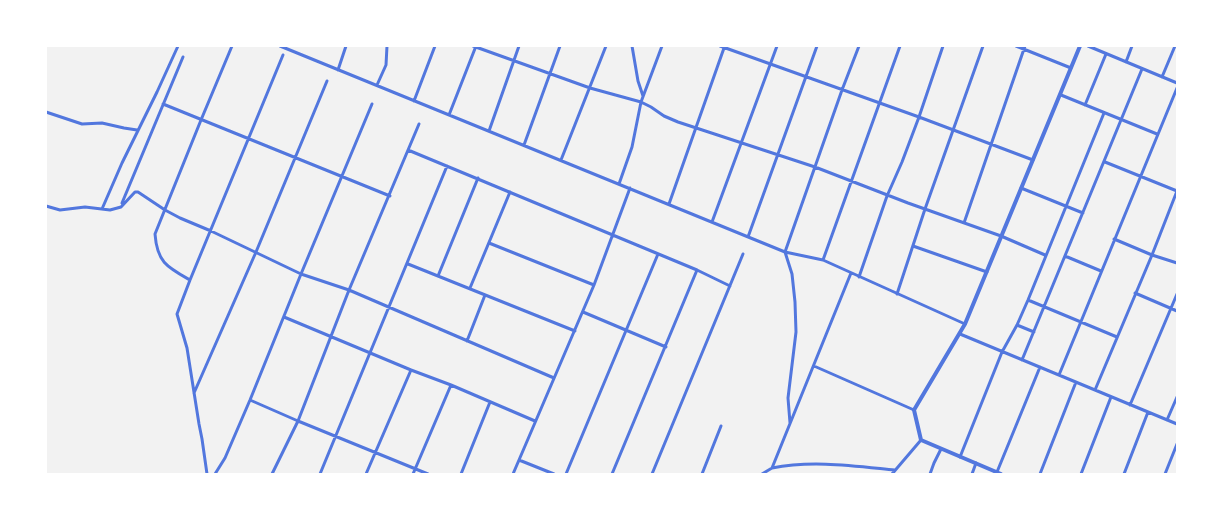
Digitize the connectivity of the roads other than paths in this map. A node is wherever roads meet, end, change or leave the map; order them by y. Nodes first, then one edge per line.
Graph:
1 (178, 46) edge
2 (232, 46) edge
3 (280, 46) edge
4 (346, 46) edge
5 (387, 46) edge
6 (435, 46) edge
7 (475, 46) edge
8 (519, 46) edge
9 (560, 46) edge
10 (606, 46) edge
11 (632, 46) edge
12 (662, 46) edge
13 (720, 46) edge
14 (777, 46) edge
15 (818, 46) edge
16 (859, 46) edge
17 (900, 46) edge
18 (943, 46) edge
19 (983, 46) edge
20 (1016, 46) edge
21 (1080, 46) edge
22 (1088, 46) edge
23 (1132, 46) edge
24 (1175, 46) edge
25 (724, 47) edge
26 (1025, 48) edge
27 (1106, 54) junction
28 (283, 55) dead end
29 (183, 57) dead end
30 (513, 62) junction
31 (1126, 62) junction
32 (770, 65) junction
33 (1071, 68) junction
34 (1142, 69) junction
35 (338, 70) junction
36 (550, 73) junction
37 (806, 77) junction
38 (1162, 77) junction
39 (326, 81) dead end
40 (1177, 83) edge
41 (377, 85) junction
42 (590, 88) junction
43 (1177, 88) edge
44 (842, 90) junction
45 (1060, 94) junction
46 (643, 96) junction
47 (414, 101) junction
48 (641, 102) junction
49 (879, 103) junction
50 (163, 104) junction
51 (372, 104) dead end
52 (1085, 105) junction
53 (46, 112) edge
54 (1104, 112) junction
55 (449, 115) junction
56 (919, 117) junction
57 (201, 120) junction
58 (1121, 120) junction
59 (419, 124) dead end
60 (697, 128) junction
61 (953, 129) junction
62 (137, 130) junction
63 (489, 131) junction
64 (1157, 134) junction
65 (248, 139) junction
66 (741, 143) junction
67 (991, 144) junction
68 (524, 145) junction
69 (408, 150) junction
70 (777, 156) junction
71 (294, 157) junction
72 (561, 160) junction
73 (1032, 160) junction
74 (1105, 162) junction
75 (447, 166) junction
76 (815, 168) junction
77 (342, 177) junction
78 (1141, 177) junction
79 (478, 178) junction
80 (851, 182) junction
81 (619, 184) junction
82 (630, 188) junction
83 (1021, 188) junction
84 (1177, 191) edge
85 (510, 192) junction
86 (390, 196) junction
87 (887, 196) junction
88 (1175, 200) edge
89 (669, 204) junction
90 (46, 206) edge
91 (1066, 206) junction
92 (121, 207) junction
93 (102, 209) junction
94 (925, 209) junction
95 (165, 210) junction
96 (1083, 214) junction
97 (712, 222) junction
98 (964, 223) junction
99 (211, 231) junction
100 (612, 235) junction
101 (1002, 236) junction
102 (748, 237) junction
103 (1114, 239) junction
104 (490, 243) junction
105 (913, 246) junction
106 (256, 252) junction
107 (785, 252) junction
108 (658, 254) junction
109 (743, 254) dead end
110 (1045, 255) junction
111 (1152, 255) junction
112 (1065, 256) junction
113 (823, 260) junction
114 (1177, 263) edge
115 (408, 264) junction
116 (697, 270) junction
117 (1101, 271) junction
118 (987, 272) junction
119 (851, 273) junction
120 (301, 274) junction
121 (438, 276) junction
122 (859, 277) junction
123 (190, 280) junction
124 (594, 285) junction
125 (730, 286) junction
126 (470, 288) junction
127 (349, 290) junction
128 (897, 294) junction
129 (1135, 294) junction
130 (1177, 294) edge
131 (485, 295) junction
132 (1028, 300) junction
133 (1044, 307) junction
134 (389, 308) junction
135 (1171, 309) junction
136 (1177, 311) edge
137 (583, 312) junction
138 (284, 317) junction
139 (1081, 322) junction
140 (965, 324) junction
141 (1017, 325) junction
142 (626, 330) junction
143 (575, 331) junction
144 (1034, 332) junction
145 (960, 334) junction
146 (331, 336) junction
147 (1117, 337) junction
148 (467, 341) junction
149 (666, 347) junction
150 (1002, 352) junction
151 (371, 353) junction
152 (1022, 360) junction
153 (814, 366) junction
154 (1040, 368) junction
155 (411, 370) junction
156 (1059, 375) junction
157 (554, 378) junction
158 (1076, 382) junction
159 (451, 385) junction
160 (1095, 390) junction
161 (194, 394) junction
162 (1111, 397) junction
163 (1177, 397) edge
164 (250, 400) junction
165 (490, 402) junction
166 (1130, 405) junction
167 (914, 410) junction
168 (1148, 412) junction
169 (1167, 420) junction
170 (298, 421) junction
171 (535, 421) junction
172 (790, 424) junction
173 (1177, 424) edge
174 (721, 426) dead end
175 (336, 436) junction
176 (921, 440) junction
177 (1177, 444) edge
178 (941, 449) junction
179 (375, 453) junction
180 (960, 457) junction
181 (519, 460) junction
182 (976, 464) junction
183 (772, 468) junction
184 (415, 469) junction
185 (895, 470) junction
186 (999, 473) edge
187 (206, 474) edge
188 (215, 474) edge
189 (272, 474) edge
190 (320, 474) edge
191 (366, 474) edge
192 (413, 474) edge
193 (428, 474) edge
194 (460, 474) edge
195 (514, 474) edge
196 (554, 474) edge
197 (566, 474) edge
198 (612, 474) edge
199 (652, 474) edge
200 (702, 474) edge
201 (762, 474) edge
202 (892, 474) edge
203 (930, 474) edge
204 (972, 474) edge
205 (1040, 474) edge
206 (1081, 474) edge
207 (1124, 474) edge
208 (1165, 474) edge

1 - 62 street
2 - 57 street
3 - 35 street
4 - 35 street
5 - 41 street
6 - 47 street
7 - 30 street
7 - 55 street
8 - 30 street
9 - 36 street
10 - 42 street
11 - 46 street
12 - 46 street
13 - 25 street
14 - 32 street
15 - 37 street
16 - 44 street
17 - 49 street
18 - 56 street
19 - 61 street
20 - 26 street
21 - 33 street
22 - 27 street
23 - 31 street
24 - 38 street
25 - 32 street
25 - 60 street
26 - 33 street
26 - 67 street
27 - 31 street
27 - 52 street
28 - 65 street
29 - 50 street
30 - 36 street
30 - 63 street
31 - 34 street
32 - 37 street
32 - 66 street
33 - 45 street
34 - 38 street
34 - 58 street
35 - 41 street
36 - 42 street
36 - 68 street
37 - 44 street
37 - 70 street
38 - 40 street
39 - 71 street
41 - 47 street
42 - 48 street
42 - 72 street
43 - 64 street
44 - 49 street
44 - 76 street
45 - 52 street
45 - 73 street
46 - 48 street
47 - 55 street
48 - 60 street
48 - 81 street
49 - 56 street
49 - 80 street
50 - 57 street
50 - 92 street
51 - 77 street
52 - 54 street
53 - 62 street
54 - 58 street
54 - 91 street
55 - 63 street
56 - 61 street
56 - 87 street
57 - 65 street
57 - 95 street
58 - 64 street
58 - 74 street
59 - 69 street
60 - 66 street
60 - 89 street
61 - 67 street
61 - 94 street
62 - 93 street
63 - 68 street
64 - 78 street
65 - 71 street
65 - 99 street
66 - 70 street
66 - 97 street
67 - 73 street
67 - 98 street
68 - 72 street
69 - 75 street
69 - 86 street
70 - 76 street
70 - 102 street
71 - 77 street
71 - 106 street
72 - 81 street
73 - 83 street
74 - 78 street
74 - 96 street
75 - 79 street
75 - 115 street
76 - 80 street
76 - 107 street
77 - 86 street
77 - 120 street
78 - 84 street
78 - 103 street
79 - 85 street
79 - 121 street
80 - 87 street
80 - 113 street
81 - 82 street
82 - 89 street
82 - 100 street
83 - 91 street
83 - 101 street
84 - 88 street
85 - 100 street
85 - 104 street
86 - 127 street
87 - 94 street
87 - 122 street
88 - 111 street
89 - 97 street
90 - 93 street
91 - 96 street
91 - 110 street
92 - 93 street
92 - 95 street
94 - 98 street
94 - 105 street
95 - 99 street
95 - 123 street
96 - 112 street
97 - 102 street
98 - 101 street
99 - 106 street
99 - 123 street
100 - 108 street
100 - 124 street
101 - 110 street
101 - 118 street
102 - 107 street
103 - 111 street
103 - 117 street
104 - 124 street
104 - 126 street
105 - 118 street
105 - 128 street
106 - 120 street
106 - 161 street
107 - 113 street
107 - 172 street
108 - 116 street
108 - 142 street
109 - 125 street
110 - 132 street
111 - 114 street
111 - 129 street
112 - 117 street
112 - 133 street
113 - 119 street
115 - 121 street
115 - 134 street
116 - 125 street
116 - 149 street
117 - 139 street
118 - 140 street
119 - 122 street
119 - 153 street
120 - 127 street
120 - 138 street
121 - 126 street
122 - 128 street
123 - 161 street
124 - 137 street
125 - 199 street
126 - 131 street
127 - 134 street
127 - 146 street
128 - 140 street
129 - 135 street
129 - 147 street
130 - 135 street
131 - 143 street
131 - 148 street
132 - 133 street
132 - 141 street
133 - 139 street
133 - 144 street
134 - 148 street
134 - 151 street
135 - 136 street
135 - 166 street
137 - 142 street
137 - 143 street
138 - 146 street
138 - 164 street
139 - 147 street
139 - 156 street
140 - 145 street
141 - 144 street
141 - 150 street
142 - 149 street
142 - 197 street
143 - 157 street
144 - 152 street
145 - 150 street
145 - 167 street
146 - 151 street
146 - 170 street
147 - 160 street
148 - 157 street
149 - 198 street
150 - 152 street
150 - 180 street
151 - 155 street
151 - 175 street
152 - 154 street
153 - 167 street
153 - 172 street
154 - 156 street
154 - 186 street
155 - 159 street
155 - 179 street
156 - 158 street
157 - 171 street
158 - 160 street
158 - 205 street
159 - 165 street
159 - 184 street
160 - 162 street
161 - 187 street
162 - 166 street
162 - 206 street
163 - 169 street
164 - 170 street
164 - 188 street
165 - 171 street
165 - 194 street
166 - 168 street
167 - 176 street
168 - 169 street
168 - 207 street
169 - 173 street
170 - 175 street
170 - 189 street
171 - 181 street
172 - 183 street
174 - 200 street
175 - 179 street
175 - 190 street
176 - 178 street
176 - 185 street
177 - 208 street
178 - 180 street
178 - 203 street
179 - 184 street
179 - 191 street
180 - 182 street
181 - 195 street
181 - 196 street
182 - 186 street
182 - 204 street
183 - 185 street
183 - 201 street
184 - 192 street
184 - 193 street
185 - 202 street

